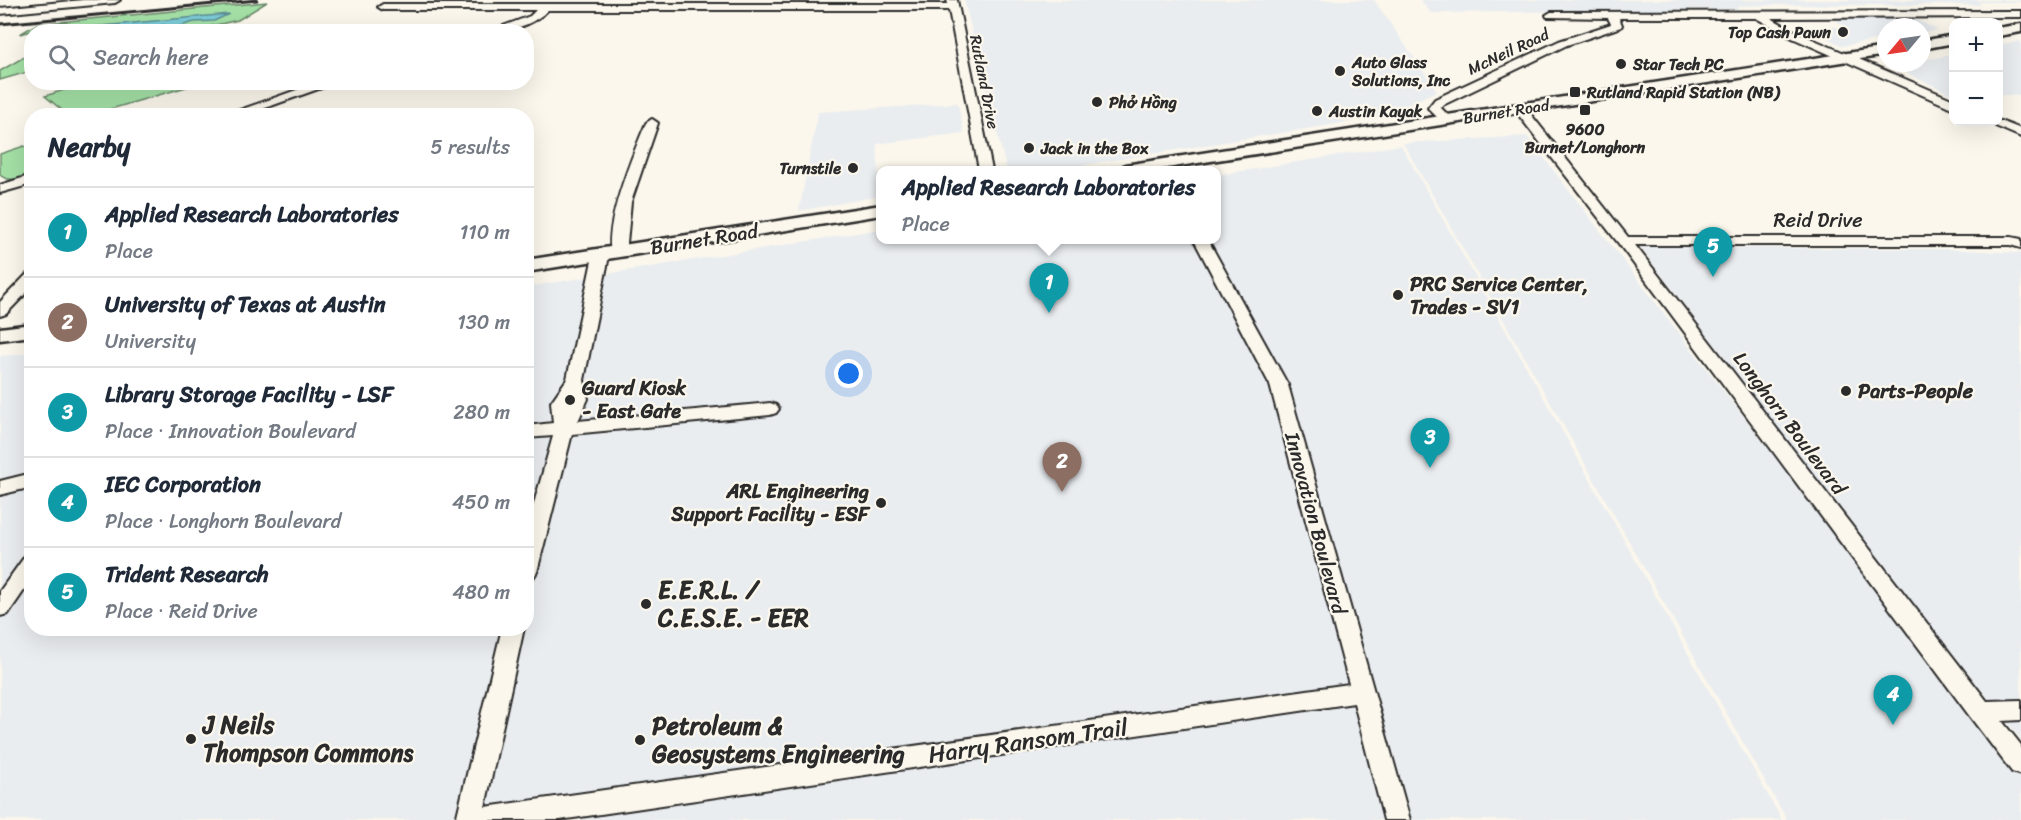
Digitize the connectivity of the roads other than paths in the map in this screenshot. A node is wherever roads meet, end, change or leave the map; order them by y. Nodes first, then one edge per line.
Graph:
1 (115, 0) edge
2 (952, 4) edge
3 (383, 7) dead end
4 (545, 7) junction
5 (0, 11) edge
6 (1757, 14) junction
7 (1776, 14) junction
8 (2021, 14) edge
9 (1551, 15) dead end
10 (1614, 20) junction
11 (516, 24) edge
12 (2021, 28) edge
13 (2003, 31) edge
14 (1949, 40) edge
15 (1931, 43) edge
16 (1877, 52) edge
17 (1851, 56) junction
18 (308, 90) edge
19 (1949, 96) edge
20 (1949, 103) edge
21 (253, 108) edge
22 (1521, 110) junction
23 (2003, 118) edge
24 (1447, 120) junction
25 (652, 123) dead end
26 (2021, 125) edge
27 (2003, 126) edge
28 (2021, 133) edge
29 (985, 166) edge
30 (1157, 166) edge
31 (24, 181) edge
32 (1, 187) edge
33 (876, 211) edge
34 (1624, 241) junction
35 (2018, 242) edge
36 (1203, 244) edge
37 (609, 254) junction
38 (534, 265) edge
39 (24, 286) edge
40 (0, 311) edge
41 (24, 331) edge
42 (0, 334) edge
43 (770, 409) dead end
44 (564, 428) junction
45 (534, 431) edge
46 (24, 482) edge
47 (0, 488) edge
48 (534, 542) edge
49 (24, 574) edge
50 (0, 608) edge
51 (511, 636) edge
52 (1363, 692) junction
53 (2021, 710) edge
54 (1979, 711) junction
55 (2021, 764) edge
56 (469, 820) edge
57 (479, 820) edge
58 (1397, 820) edge

1 - 5 street
2 - 4 street
2 - 29 street, Rutland Drive
3 - 4 street
4 - 11 street
6 - 7 street, McNeil Road
6 - 10 street, McNeil Road
6 - 17 street
7 - 8 street, McNeil Road
7 - 17 street
9 - 10 street
10 - 24 street, McNeil Road
12 - 13 main road
14 - 15 main road
16 - 17 main road, Burnet Road
17 - 19 street
17 - 20 street
17 - 22 main road, Burnet Road
18 - 21 street
22 - 24 main road, Burnet Road
22 - 34 street, Longhorn Boulevard
23 - 26 street
24 - 30 main road, Burnet Road
25 - 37 street
27 - 28 street
31 - 32 street
33 - 37 main road, Burnet Road
34 - 35 street, Reid Drive
34 - 54 street, Longhorn Boulevard
36 - 52 street, Innovation Boulevard
37 - 38 main road, Burnet Road
37 - 44 street
39 - 40 street
41 - 42 main road
43 - 44 street
44 - 45 street
44 - 48 street
46 - 47 street
49 - 50 street
51 - 56 street
52 - 57 street, Harry Ransom Trail
52 - 58 street, Innovation Boulevard
53 - 54 street
54 - 55 street, Longhorn Boulevard

